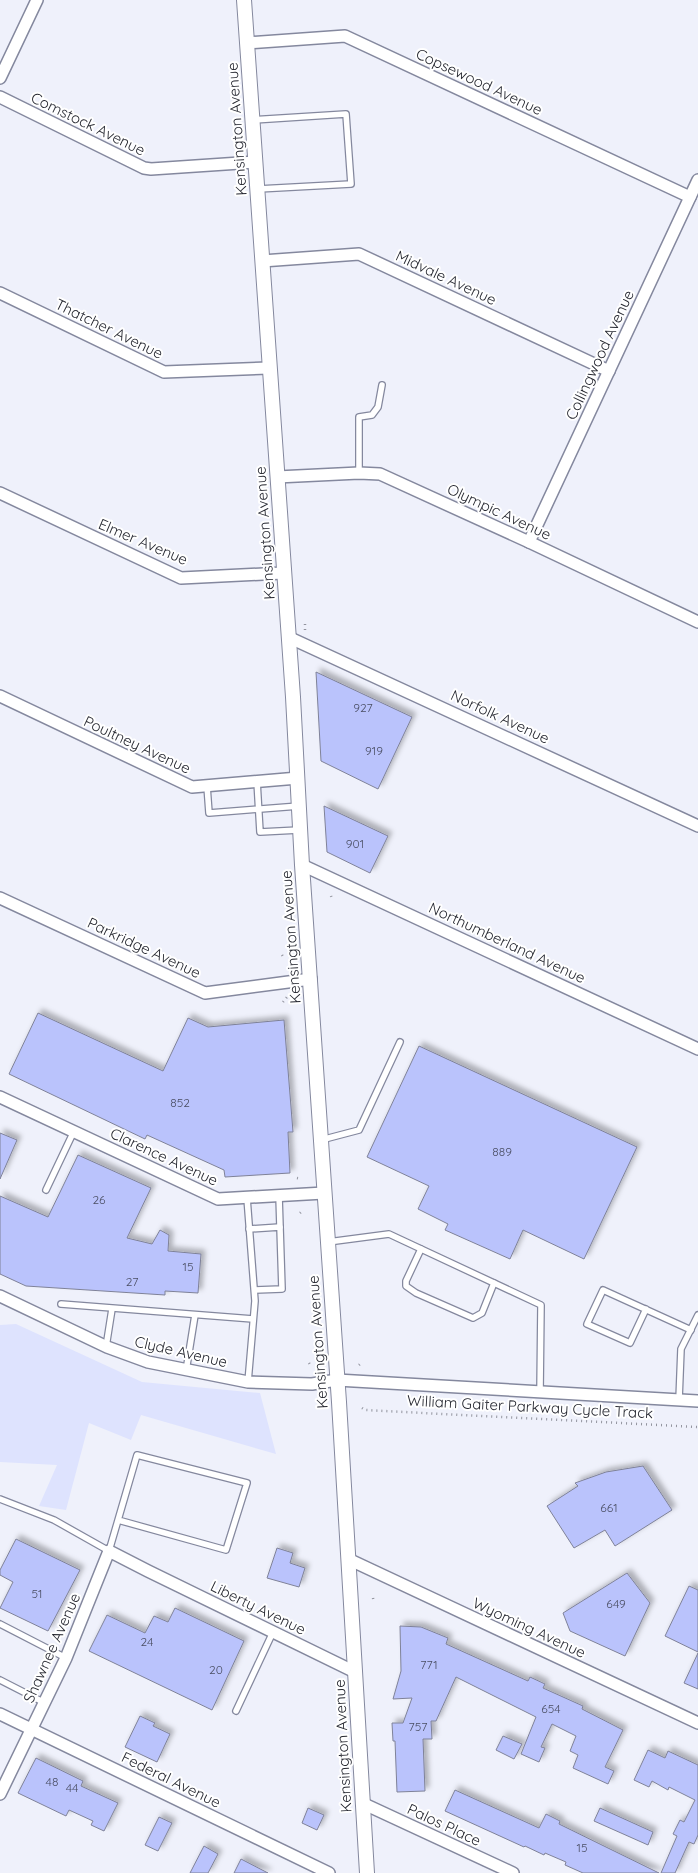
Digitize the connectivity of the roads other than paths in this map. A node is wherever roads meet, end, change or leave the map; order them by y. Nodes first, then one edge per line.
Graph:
1 (37, 0) edge
2 (244, 0) edge
3 (246, 43) junction
4 (0, 78) edge
5 (0, 97) edge
6 (252, 120) junction
7 (255, 162) junction
8 (698, 180) edge
9 (257, 189) junction
10 (690, 197) junction
11 (262, 261) junction
12 (0, 293) edge
13 (268, 368) junction
14 (609, 371) junction
15 (382, 385) dead end
16 (359, 473) junction
17 (277, 477) junction
18 (0, 494) edge
19 (529, 542) junction
20 (283, 573) junction
21 (698, 622) edge
22 (288, 637) junction
23 (0, 696) edge
24 (298, 778) junction
25 (257, 781) junction
26 (207, 786) junction
27 (300, 806) junction
28 (258, 810) junction
29 (698, 826) edge
30 (301, 830) junction
31 (302, 865) junction
32 (0, 898) edge
33 (311, 979) junction
34 (400, 1042) dead end
35 (698, 1049) edge
36 (0, 1097) edge
37 (74, 1131) junction
38 (321, 1140) junction
39 (46, 1190) dead end
40 (324, 1193) junction
41 (279, 1196) junction
42 (247, 1198) junction
43 (280, 1227) junction
44 (250, 1229) junction
45 (328, 1242) junction
46 (421, 1249) junction
47 (494, 1283) junction
48 (255, 1290) junction
49 (0, 1296) edge
50 (61, 1304) dead end
51 (112, 1309) junction
52 (646, 1309) junction
53 (195, 1315) junction
54 (698, 1316) edge
55 (253, 1319) junction
56 (691, 1330) junction
57 (106, 1347) junction
58 (186, 1371) junction
59 (337, 1380) junction
60 (248, 1382) junction
61 (540, 1392) junction
62 (679, 1400) junction
63 (698, 1401) edge
64 (0, 1499) edge
65 (118, 1520) junction
66 (109, 1551) junction
67 (348, 1559) junction
68 (0, 1624) edge
69 (273, 1632) junction
70 (66, 1658) junction
71 (355, 1672) junction
72 (0, 1680) edge
73 (45, 1702) junction
74 (236, 1711) dead end
75 (0, 1714) edge
76 (698, 1723) edge
77 (32, 1730) junction
78 (0, 1794) edge
79 (362, 1803) junction
80 (330, 1873) edge
81 (367, 1873) edge
82 (513, 1873) edge

1 - 4 street
2 - 3 street, Kensington Avenue
3 - 6 street, Kensington Avenue
3 - 10 street, Copsewood Avenue
5 - 7 street, Comstock Avenue
6 - 7 street, Kensington Avenue
6 - 9 lane
7 - 9 street, Kensington Avenue
8 - 10 street, Collingwood Avenue
9 - 11 street, Kensington Avenue
10 - 14 street, Collingwood Avenue
11 - 13 street, Kensington Avenue
11 - 14 street, Midvale Avenue
12 - 13 street, Thatcher Avenue
13 - 17 street, Kensington Avenue
14 - 19 street, Collingwood Avenue
15 - 16 lane
16 - 17 street, Olympic Avenue
16 - 19 street, Olympic Avenue
17 - 20 street, Kensington Avenue
18 - 20 street, Elmer Avenue
19 - 21 street, Olympic Avenue
20 - 22 street, Kensington Avenue
22 - 24 street, Kensington Avenue
22 - 29 street, Norfolk Avenue
23 - 26 street, Poultney Avenue
24 - 25 street, Poultney Avenue
24 - 27 street, Kensington Avenue
25 - 26 street, Poultney Avenue
25 - 28 lane
26 - 28 lane
27 - 28 lane
27 - 30 street, Kensington Avenue
28 - 30 lane
30 - 31 street, Kensington Avenue
31 - 33 street, Kensington Avenue
31 - 35 street, Northumberland Avenue
32 - 33 street, Parkridge Avenue
33 - 38 street, Kensington Avenue
34 - 38 lane
36 - 37 street, Clarence Avenue
37 - 39 lane
37 - 42 street, Clarence Avenue
38 - 40 street, Kensington Avenue
40 - 41 street, Clarence Avenue
40 - 45 street, Kensington Avenue
41 - 42 street, Clarence Avenue
41 - 43 lane
42 - 44 lane
43 - 44 lane
43 - 48 lane
44 - 48 lane
45 - 46 lane
45 - 59 street, Kensington Avenue
46 - 47 lane
46 - 47 lane
47 - 61 lane
48 - 55 lane
49 - 57 street, Clyde Avenue
50 - 51 lane
51 - 53 lane
51 - 57 lane
52 - 52 lane
52 - 56 lane
53 - 55 lane
53 - 58 lane
54 - 56 lane
55 - 60 lane
56 - 62 lane
57 - 58 street, Clyde Avenue
58 - 60 street, Clyde Avenue
59 - 60 street, Clyde Avenue
59 - 61 street, Clyde Avenue
59 - 67 street, Kensington Avenue
61 - 62 street, Clyde Avenue
62 - 63 street, Clyde Avenue
64 - 66 lane
65 - 65 lane
65 - 66 lane
66 - 69 street, Liberty Avenue
66 - 70 street, Shawnee Avenue
67 - 71 street, Kensington Avenue
67 - 76 street, Wyoming Avenue
68 - 70 lane
69 - 71 street, Liberty Avenue
69 - 74 lane
70 - 73 street, Shawnee Avenue
71 - 79 street, Kensington Avenue
72 - 73 lane
73 - 77 street, Shawnee Avenue
75 - 77 street, Federal Avenue
77 - 78 street, Shawnee Avenue
77 - 80 street, Federal Avenue
79 - 81 street, Kensington Avenue
79 - 82 street, Palos Place

